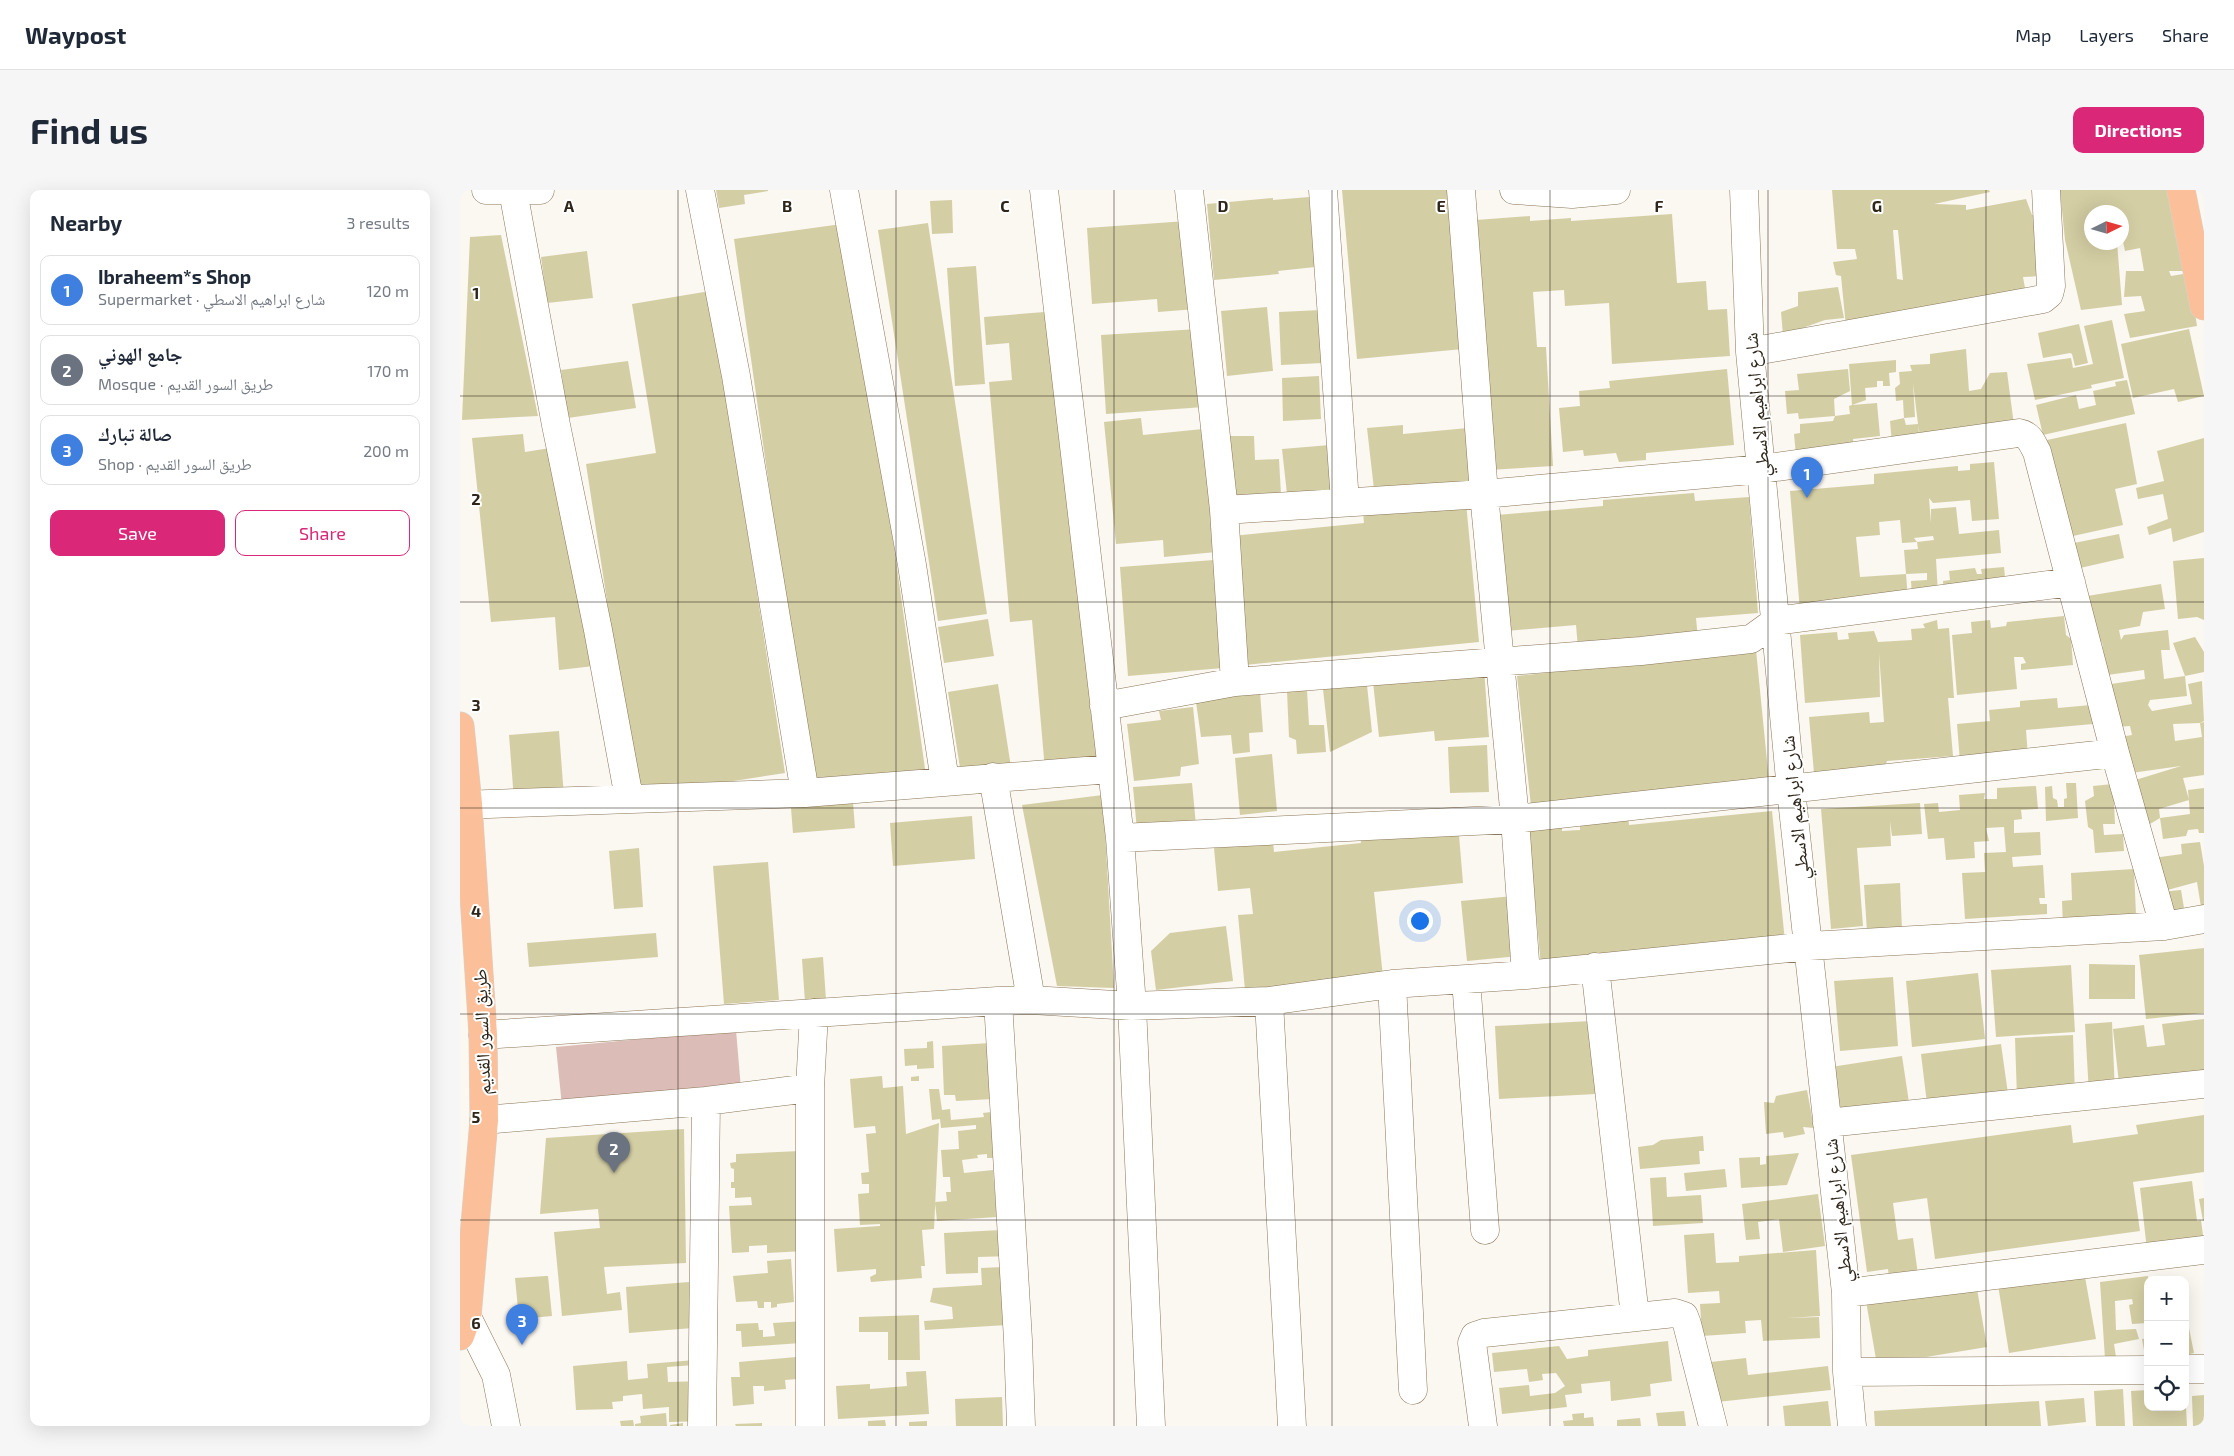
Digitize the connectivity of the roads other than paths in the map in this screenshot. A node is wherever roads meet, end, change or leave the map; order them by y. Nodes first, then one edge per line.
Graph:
1 (486, 190) edge
2 (700, 190) edge
3 (844, 190) edge
4 (1044, 190) edge
5 (1189, 190) edge
6 (1323, 190) edge
7 (1461, 190) edge
8 (1514, 190) edge
9 (1616, 190) edge
10 (1744, 190) edge
11 (2046, 190) edge
12 (2181, 190) edge
13 (527, 191) edge
14 (2204, 306) edge
15 (1750, 352) junction
16 (1762, 470) junction
17 (1484, 494) junction
18 (1345, 502) junction
19 (1224, 510) junction
20 (2071, 582) junction
21 (1776, 622) junction
22 (1501, 660) junction
23 (1235, 682) junction
24 (1104, 706) junction
25 (460, 726) edge
26 (2115, 753) junction
27 (1111, 769) junction
28 (993, 777) junction
29 (945, 781) junction
30 (1791, 790) junction
31 (805, 792) junction
32 (629, 798) junction
33 (464, 804) edge
34 (1515, 819) junction
35 (1120, 838) junction
36 (2204, 919) edge
37 (2164, 926) junction
38 (1809, 946) junction
39 (1595, 967) junction
40 (1526, 975) junction
41 (1466, 980) junction
42 (1392, 984) junction
43 (1031, 1000) junction
44 (998, 1001) junction
45 (1269, 1001) junction
46 (1132, 1006) junction
47 (814, 1013) junction
48 (483, 1035) junction
49 (2204, 1084) edge
50 (810, 1088) junction
51 (706, 1101) junction
52 (484, 1120) junction
53 (1827, 1123) junction
54 (1484, 1230) dead end
55 (2204, 1250) edge
56 (1846, 1293) junction
57 (1635, 1316) junction
58 (462, 1322) edge
59 (2189, 1369) edge
60 (2204, 1369) edge
61 (2144, 1370) edge
62 (1847, 1372) junction
63 (1413, 1390) dead end
64 (506, 1426) edge
65 (702, 1426) edge
66 (810, 1426) edge
67 (1021, 1426) edge
68 (1150, 1426) edge
69 (1292, 1426) edge
70 (1483, 1426) edge
71 (1713, 1426) edge
72 (1852, 1426) edge

1 - 13 street
2 - 31 street
3 - 29 street
4 - 24 street
5 - 19 street
6 - 18 street
7 - 17 street
8 - 9 street
10 - 15 street, شارع ابراهيم الاسطي
11 - 15 street
12 - 14 main road
13 - 32 street
15 - 16 street, شارع ابراهيم الاسطي
16 - 17 street
16 - 20 street
16 - 21 street, شارع ابراهيم الاسطي
17 - 18 street
17 - 22 street
18 - 19 street
19 - 23 street
20 - 21 street
20 - 26 street
21 - 22 street
21 - 30 street, شارع ابراهيم الاسطي
22 - 23 street
22 - 34 street
23 - 24 street
24 - 27 street
25 - 33 main road, طريق السور القديم
26 - 30 street
26 - 37 street
27 - 28 street
27 - 35 street
28 - 29 street
28 - 43 street
29 - 31 street
30 - 34 street
30 - 38 street, شارع ابراهيم الاسطي
31 - 32 street
32 - 33 street
33 - 48 main road, طريق السور القديم
34 - 35 street
34 - 40 street
35 - 46 street
36 - 37 street
37 - 38 street
38 - 39 street
38 - 53 street, شارع ابراهيم الاسطي
39 - 40 street
39 - 57 street
40 - 41 street
41 - 42 street
41 - 54 street
42 - 45 street
42 - 63 street
43 - 44 street
43 - 46 street
44 - 47 street
44 - 67 street
45 - 46 street
45 - 69 street
46 - 68 street
47 - 48 street
47 - 50 street
48 - 52 main road, طريق السور القديم
49 - 53 street
50 - 51 street
50 - 66 street
51 - 52 street
51 - 65 street
52 - 58 main road, طريق السور القديم
53 - 56 street, شارع ابراهيم الاسطي
55 - 56 street
56 - 62 street, شارع ابراهيم الاسطي
57 - 70 street
57 - 71 street
58 - 64 street
59 - 60 street
61 - 62 street
62 - 72 street, شارع ابراهيم الاسطي

